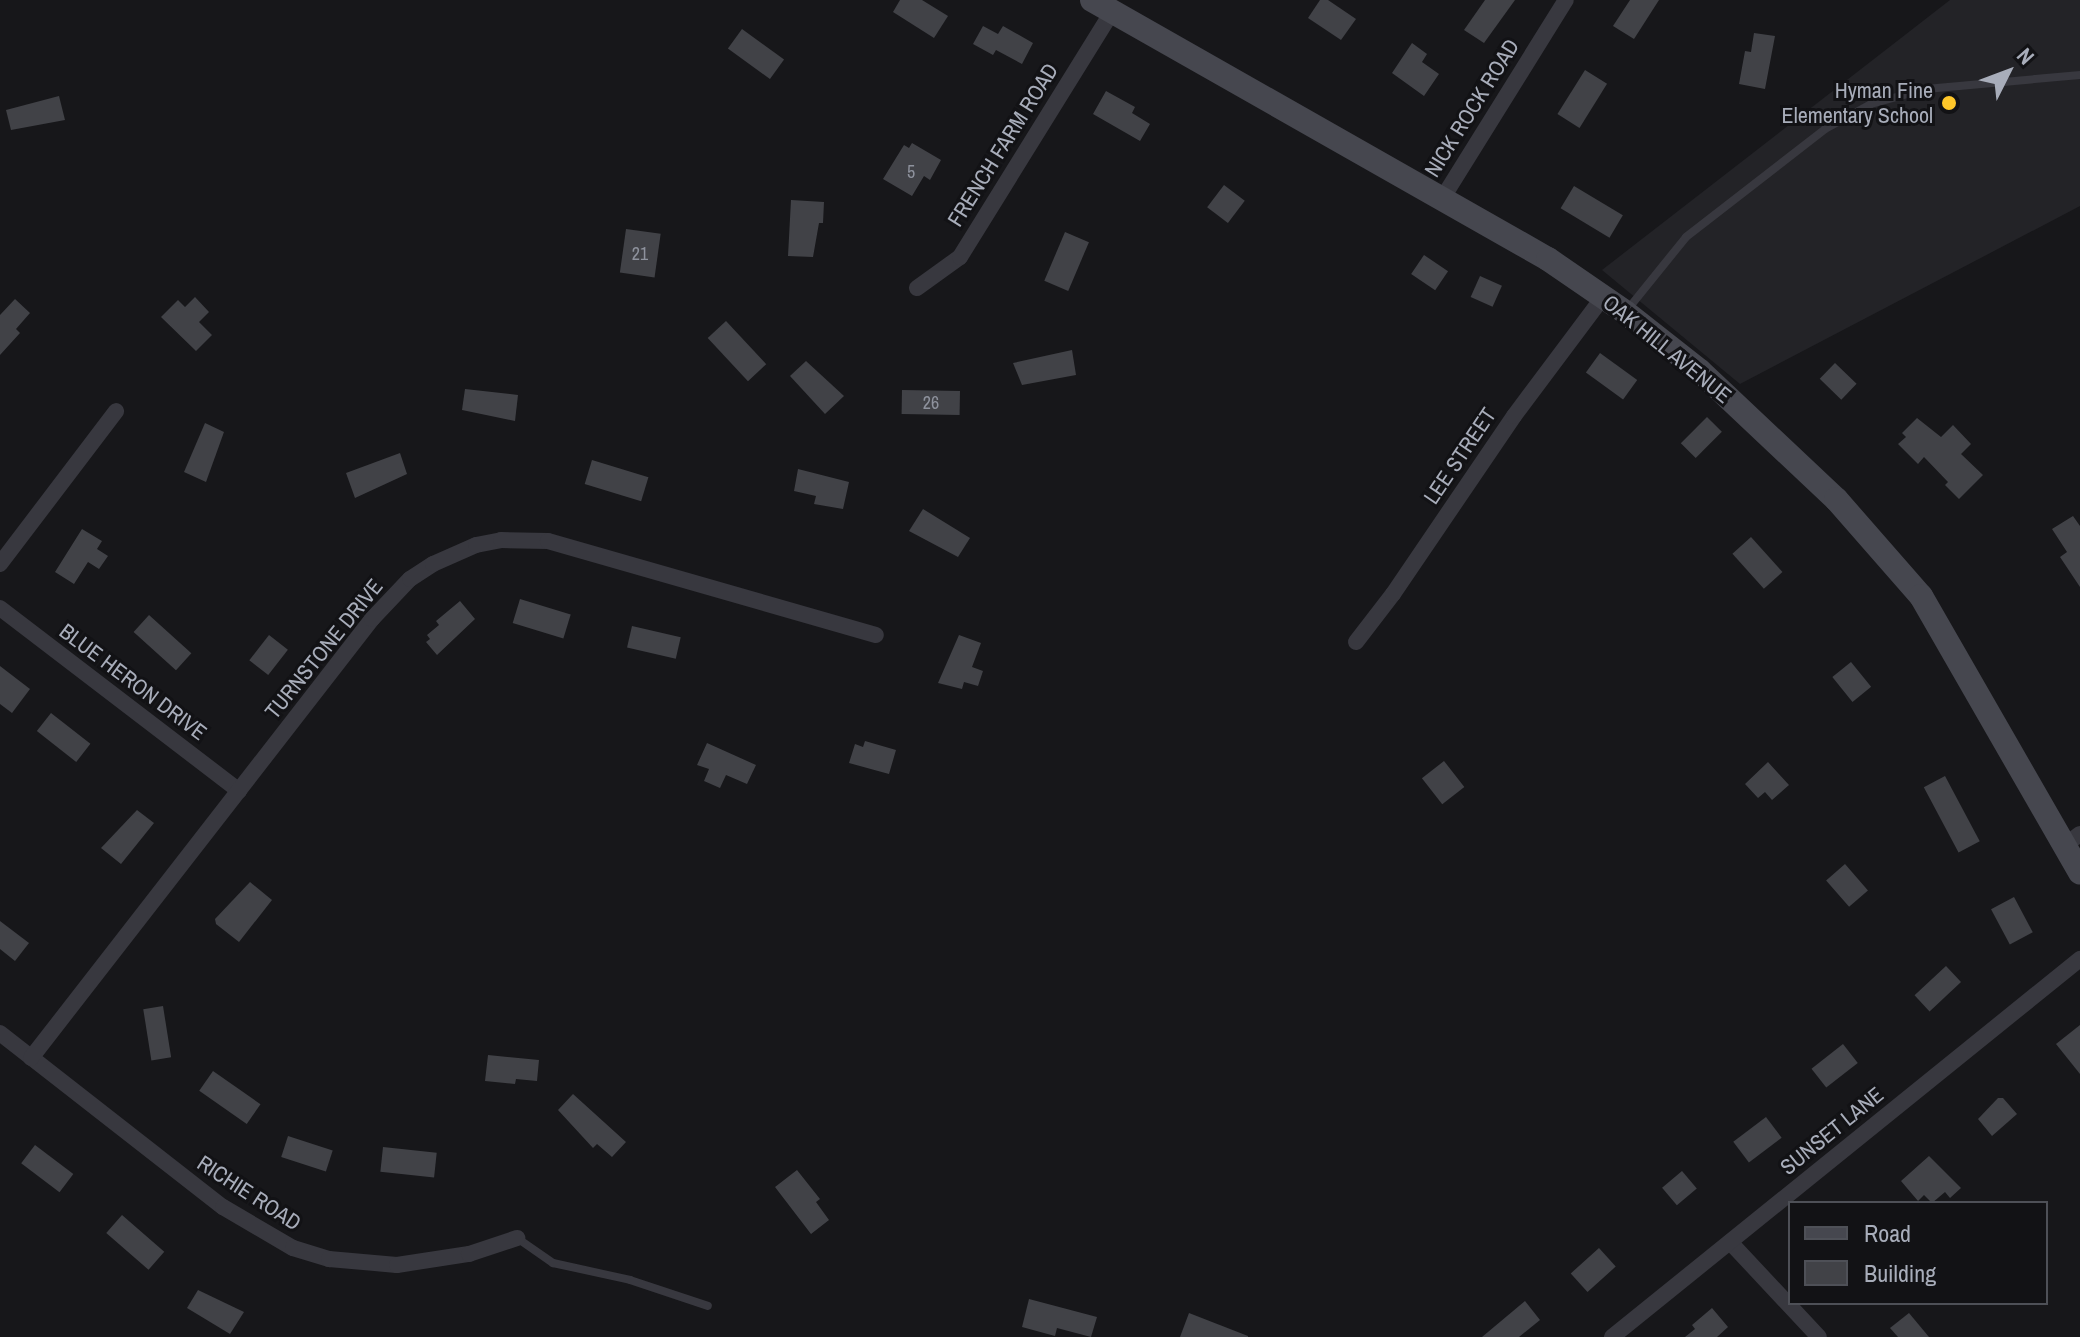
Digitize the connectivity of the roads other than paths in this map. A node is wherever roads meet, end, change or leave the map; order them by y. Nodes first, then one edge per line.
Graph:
1 (1566, 0) edge
2 (1108, 4) edge
3 (2080, 75) edge
4 (1442, 199) junction
5 (917, 288) dead end
6 (1603, 297) junction
7 (1625, 312) junction
8 (116, 411) dead end
9 (0, 564) edge
10 (0, 608) edge
11 (876, 635) dead end
12 (1356, 642) dead end
13 (239, 791) junction
14 (2072, 840) edge
15 (2080, 873) edge
16 (2080, 959) edge
17 (0, 1033) edge
18 (31, 1058) junction
19 (517, 1238) joint
20 (1730, 1242) junction
21 (1788, 1304) edge
22 (1789, 1305) edge
23 (708, 1306) dead end
24 (1612, 1337) edge
25 (1819, 1337) edge

1 - 4 street, NICK ROCK ROAD
2 - 4 main road, OAK HILL AVENUE
2 - 5 street, FRENCH FARM ROAD
3 - 7 lane
4 - 6 main road, OAK HILL AVENUE
6 - 7 main road, OAK HILL AVENUE
6 - 12 street, LEE STREET
7 - 14 main road, OAK HILL AVENUE
8 - 9 street
10 - 13 street, BLUE HERON DRIVE
11 - 13 street, TURNSTONE DRIVE
13 - 18 street, TURNSTONE DRIVE
14 - 15 main road, OAK HILL AVENUE
16 - 20 street, SUNSET LANE
17 - 18 street, RICHIE ROAD
18 - 19 street, RICHIE ROAD
19 - 23 lane
20 - 21 street
20 - 24 street, SUNSET LANE
22 - 25 street

